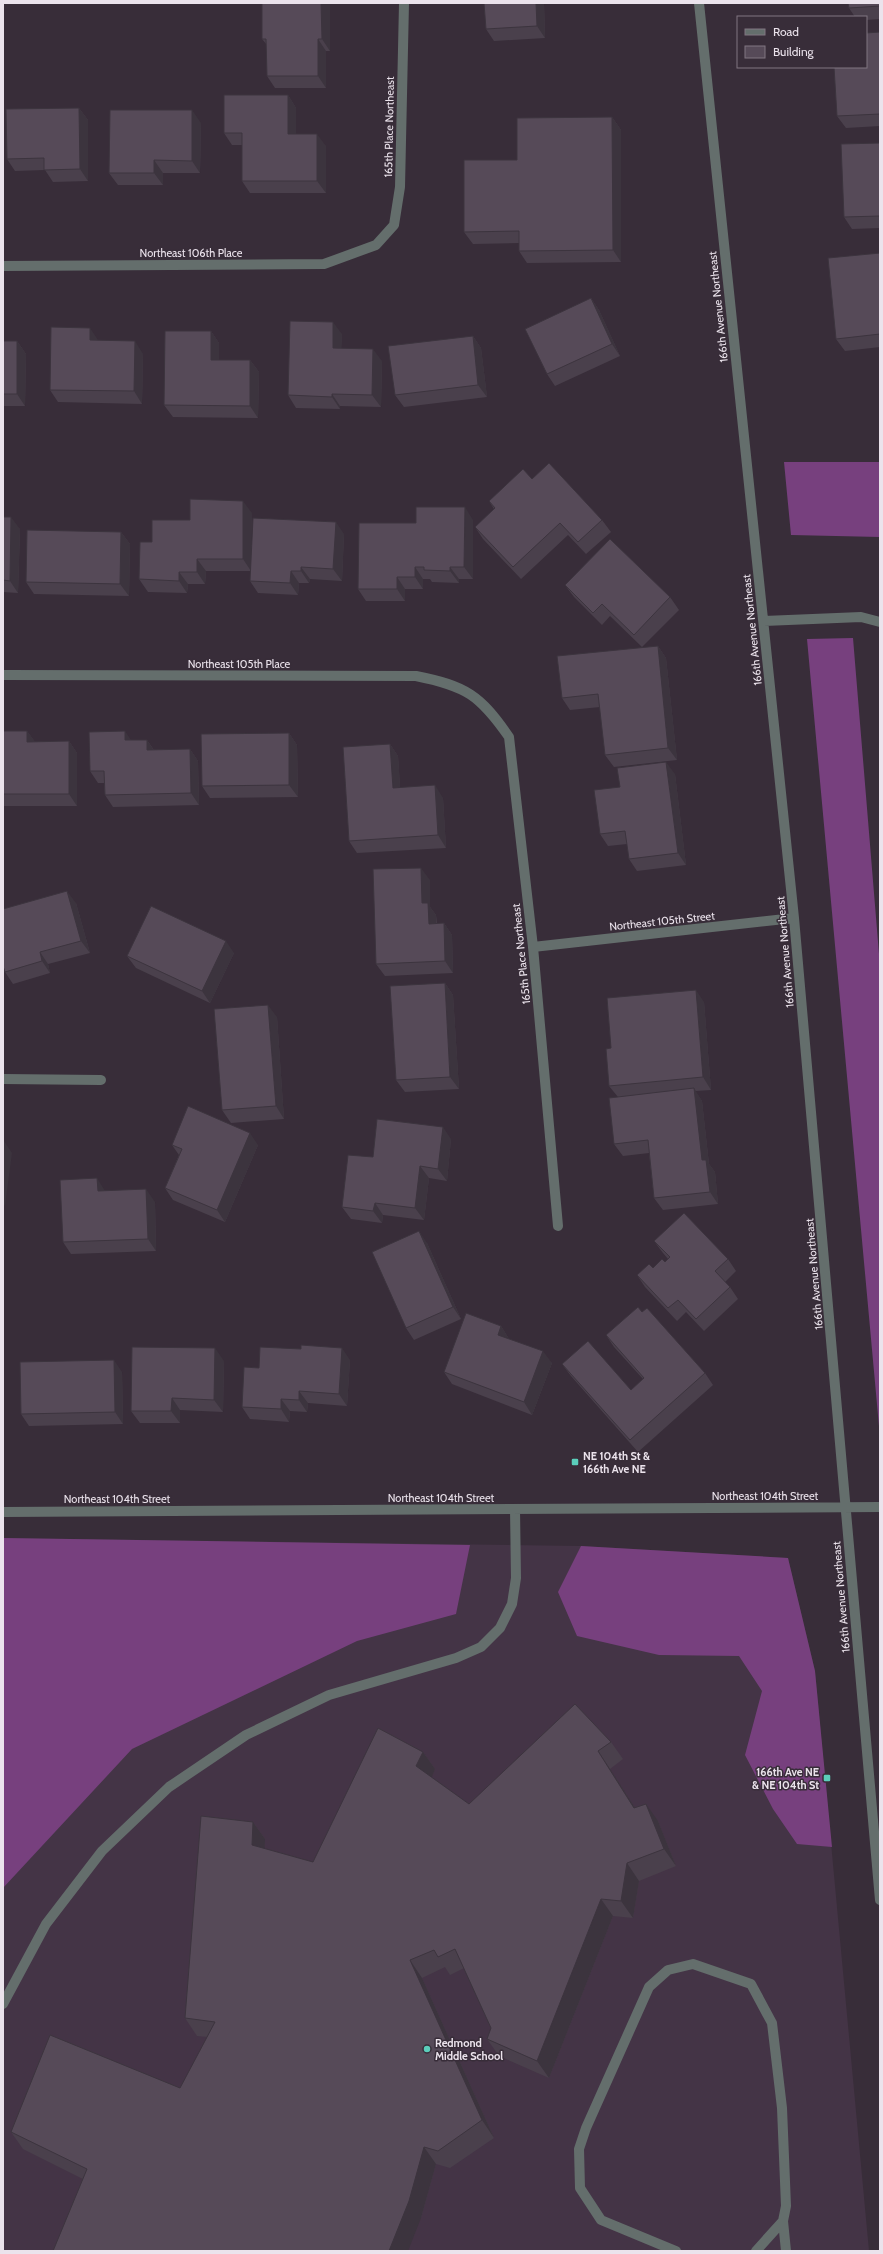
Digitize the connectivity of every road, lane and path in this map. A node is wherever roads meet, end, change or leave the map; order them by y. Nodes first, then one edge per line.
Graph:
1 (404, 3) edge
2 (699, 3) edge
3 (376, 245) joint
4 (3, 266) edge
5 (764, 621) junction
6 (880, 622) edge
7 (3, 675) edge
8 (472, 694) joint
9 (794, 918) junction
10 (533, 947) junction
11 (3, 1079) edge
12 (101, 1080) dead end
13 (558, 1226) dead end
14 (846, 1507) junction
15 (880, 1507) edge
16 (515, 1509) junction
17 (3, 1512) edge
18 (880, 1900) edge
19 (3, 2004) edge
20 (783, 2221) junction
21 (676, 2251) edge
22 (756, 2251) edge
23 (786, 2251) edge

1 - 3 street, 165th Place Northeast
2 - 5 street, 166th Avenue Northeast
3 - 4 street, Northeast 106th Place
5 - 6 street
5 - 9 street, 166th Avenue Northeast
7 - 8 street, Northeast 105th Place
8 - 10 street, 165th Place Northeast
9 - 10 street, Northeast 105th Street
9 - 14 street, 166th Avenue Northeast
10 - 13 street, 165th Place Northeast
11 - 12 street
14 - 15 street, Northeast 104th Street
14 - 16 street, Northeast 104th Street
14 - 18 street, 166th Avenue Northeast
16 - 17 street, Northeast 104th Street
16 - 19 street
20 - 21 street
20 - 22 street
20 - 23 street

